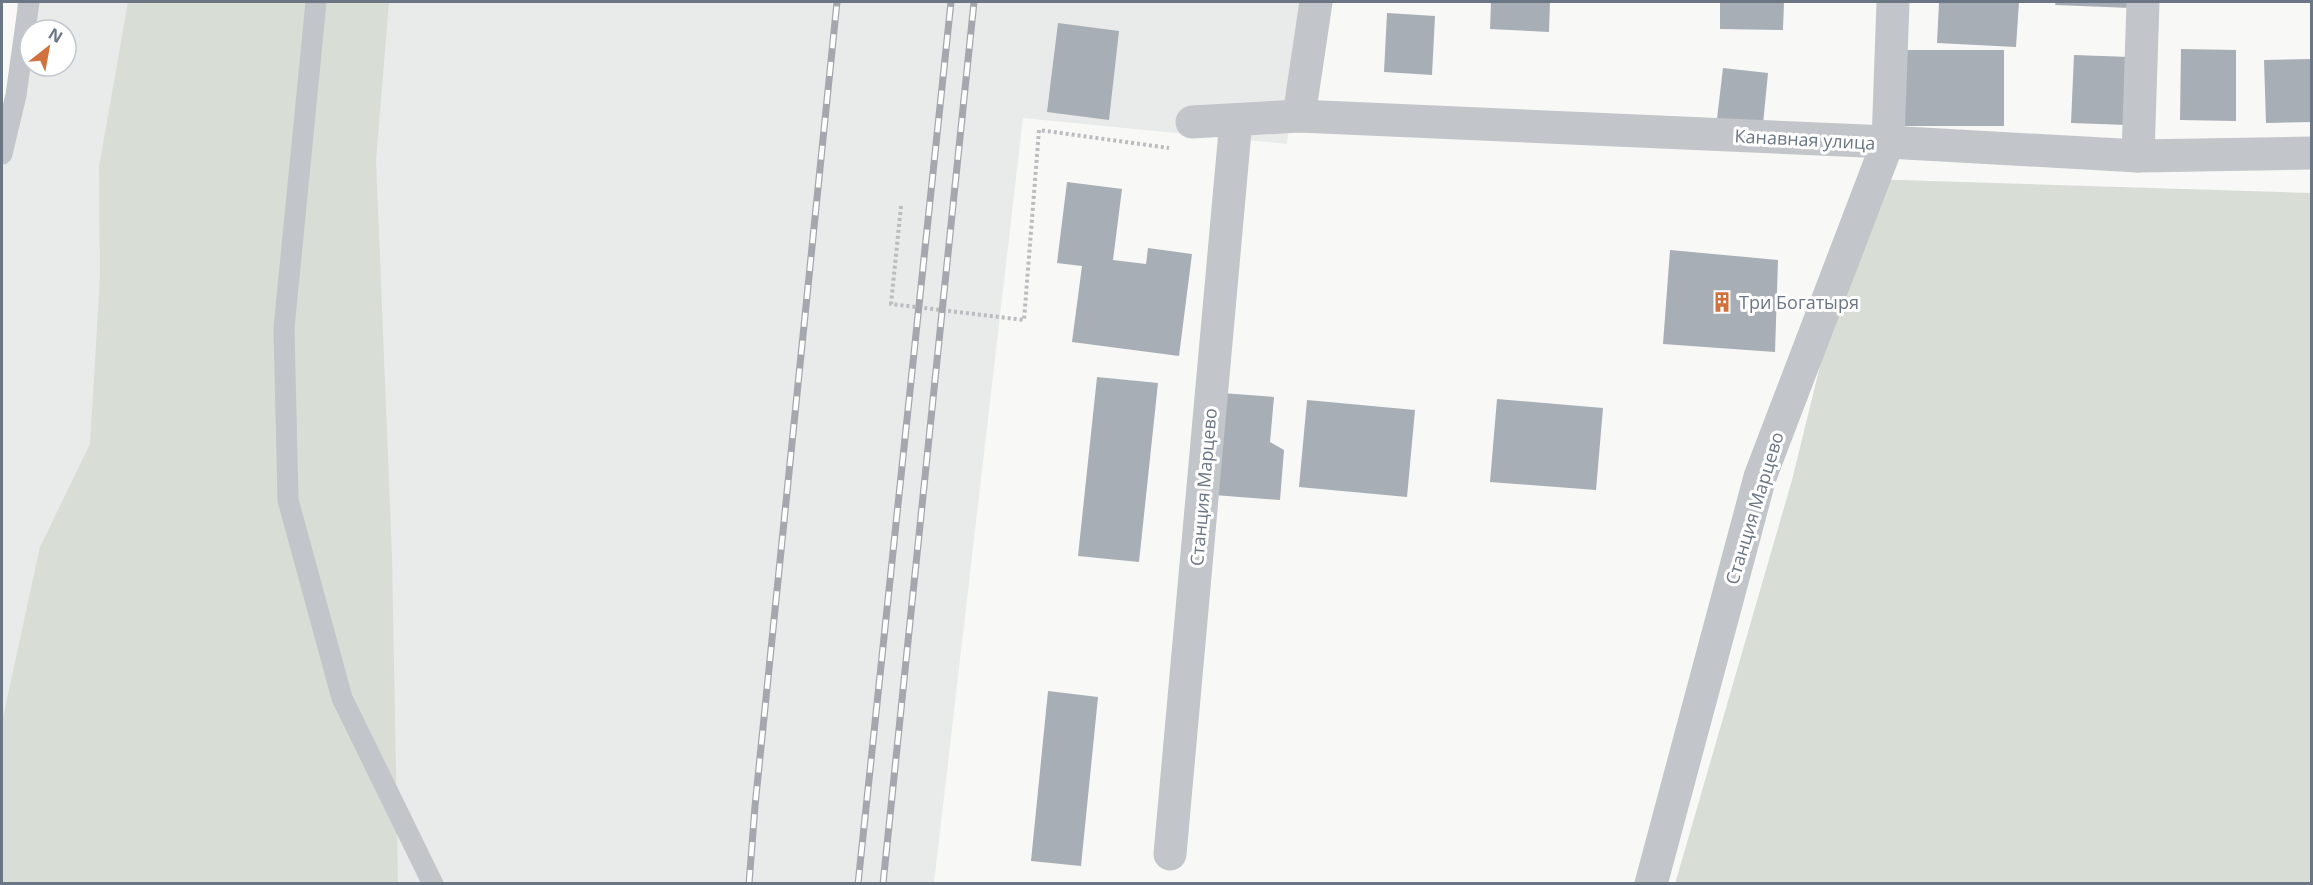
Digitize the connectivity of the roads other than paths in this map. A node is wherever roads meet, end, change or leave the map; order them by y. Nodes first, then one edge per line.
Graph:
1 (29, 2) edge
2 (315, 2) edge
3 (1316, 2) edge
4 (1893, 2) edge
5 (2143, 2) edge
6 (1299, 116) junction
7 (1236, 120) junction
8 (1192, 122) road end
9 (1888, 142) junction
10 (2312, 153) edge
11 (2, 154) edge
12 (2138, 156) junction
13 (1170, 854) dead end
14 (433, 884) edge
15 (1651, 884) edge

1 - 11 lane
2 - 14 lane
3 - 6 street
4 - 9 street, Станция Марцево
5 - 12 street
6 - 7 street, Канавная улица
6 - 9 street, Канавная улица
7 - 8 street, Канавная улица
7 - 13 street, Станция Марцево
9 - 12 street, Канавная улица
9 - 15 street, Станция Марцево
10 - 12 street, Канавная улица

